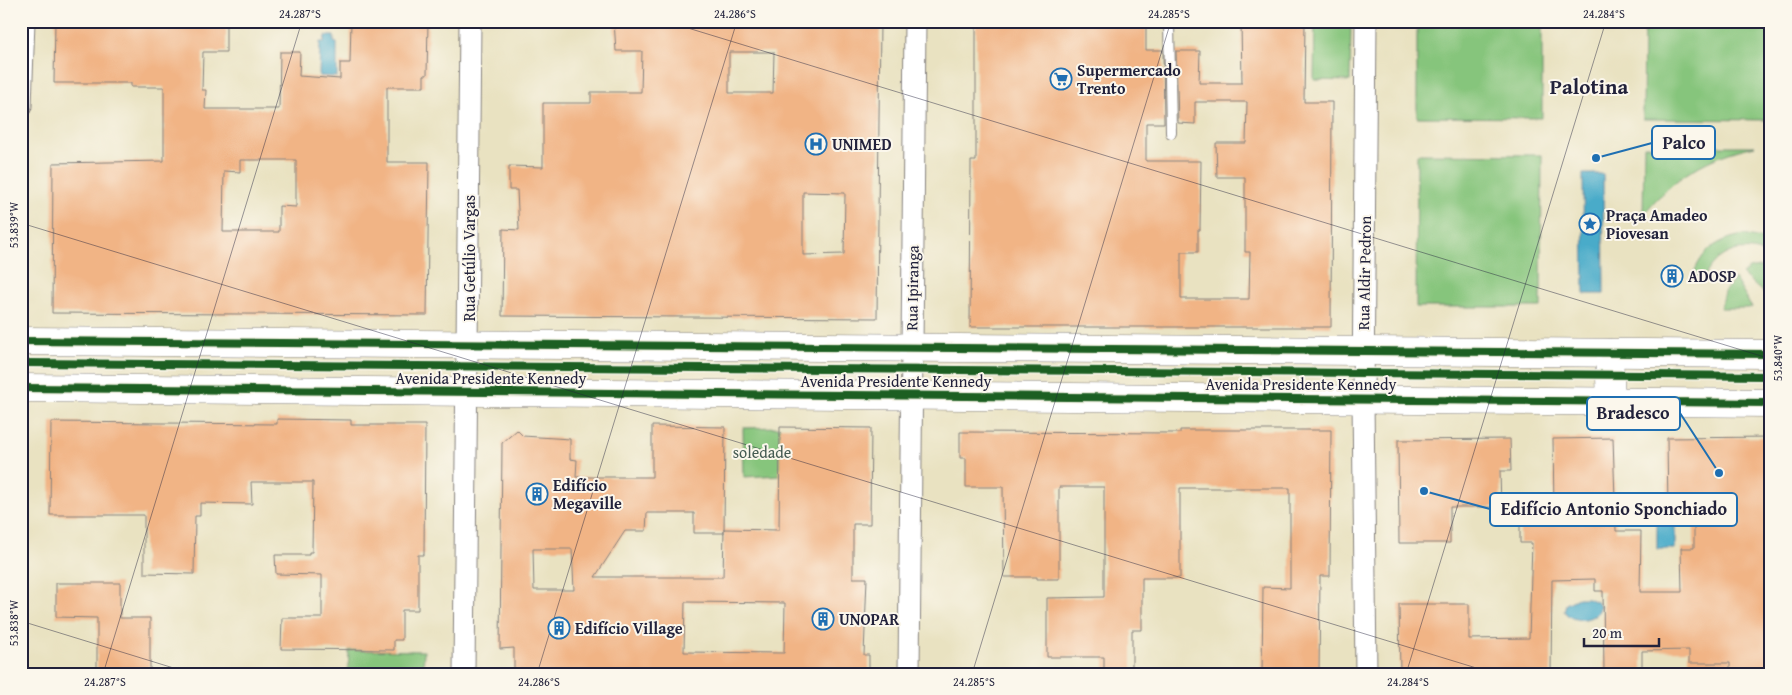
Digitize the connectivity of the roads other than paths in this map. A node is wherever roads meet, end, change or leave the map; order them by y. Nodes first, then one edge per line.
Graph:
1 (24, 21) edge
2 (470, 21) edge
3 (915, 21) edge
4 (1169, 21) edge
5 (1366, 21) edge
6 (21, 106) edge
7 (1171, 133) dead end
8 (21, 341) edge
9 (468, 344) junction
10 (912, 348) junction
11 (1364, 351) junction
12 (1609, 353) junction
13 (1771, 354) edge
14 (21, 388) edge
15 (466, 392) junction
16 (911, 395) junction
17 (1363, 398) junction
18 (1611, 401) junction
19 (1771, 403) edge
20 (464, 674) edge
21 (909, 674) edge
22 (1366, 674) edge

1 - 6 street
2 - 9 street, Rua Getúlio Vargas
3 - 10 street, Rua Ipiranga
4 - 7 lane
5 - 11 street, Rua Aldir Pedron
8 - 9 main road, Avenida Presidente Kennedy
9 - 10 main road, Avenida Presidente Kennedy
9 - 15 street, Rua Getúlio Vargas
10 - 11 main road, Avenida Presidente Kennedy
10 - 16 street, Rua Ipiranga
11 - 12 main road, Avenida Presidente Kennedy
11 - 17 street, Rua Aldir Pedron
12 - 13 main road, Avenida Presidente Kennedy
12 - 18 main road
14 - 15 main road, Avenida Presidente Kennedy
15 - 16 main road, Avenida Presidente Kennedy
15 - 20 street, Rua Getúlio Vargas
16 - 17 main road, Avenida Presidente Kennedy
16 - 21 street, Rua Ipiranga
17 - 18 main road, Avenida Presidente Kennedy
17 - 22 street, Rua Aldir Pedron
18 - 19 main road, Avenida Presidente Kennedy

